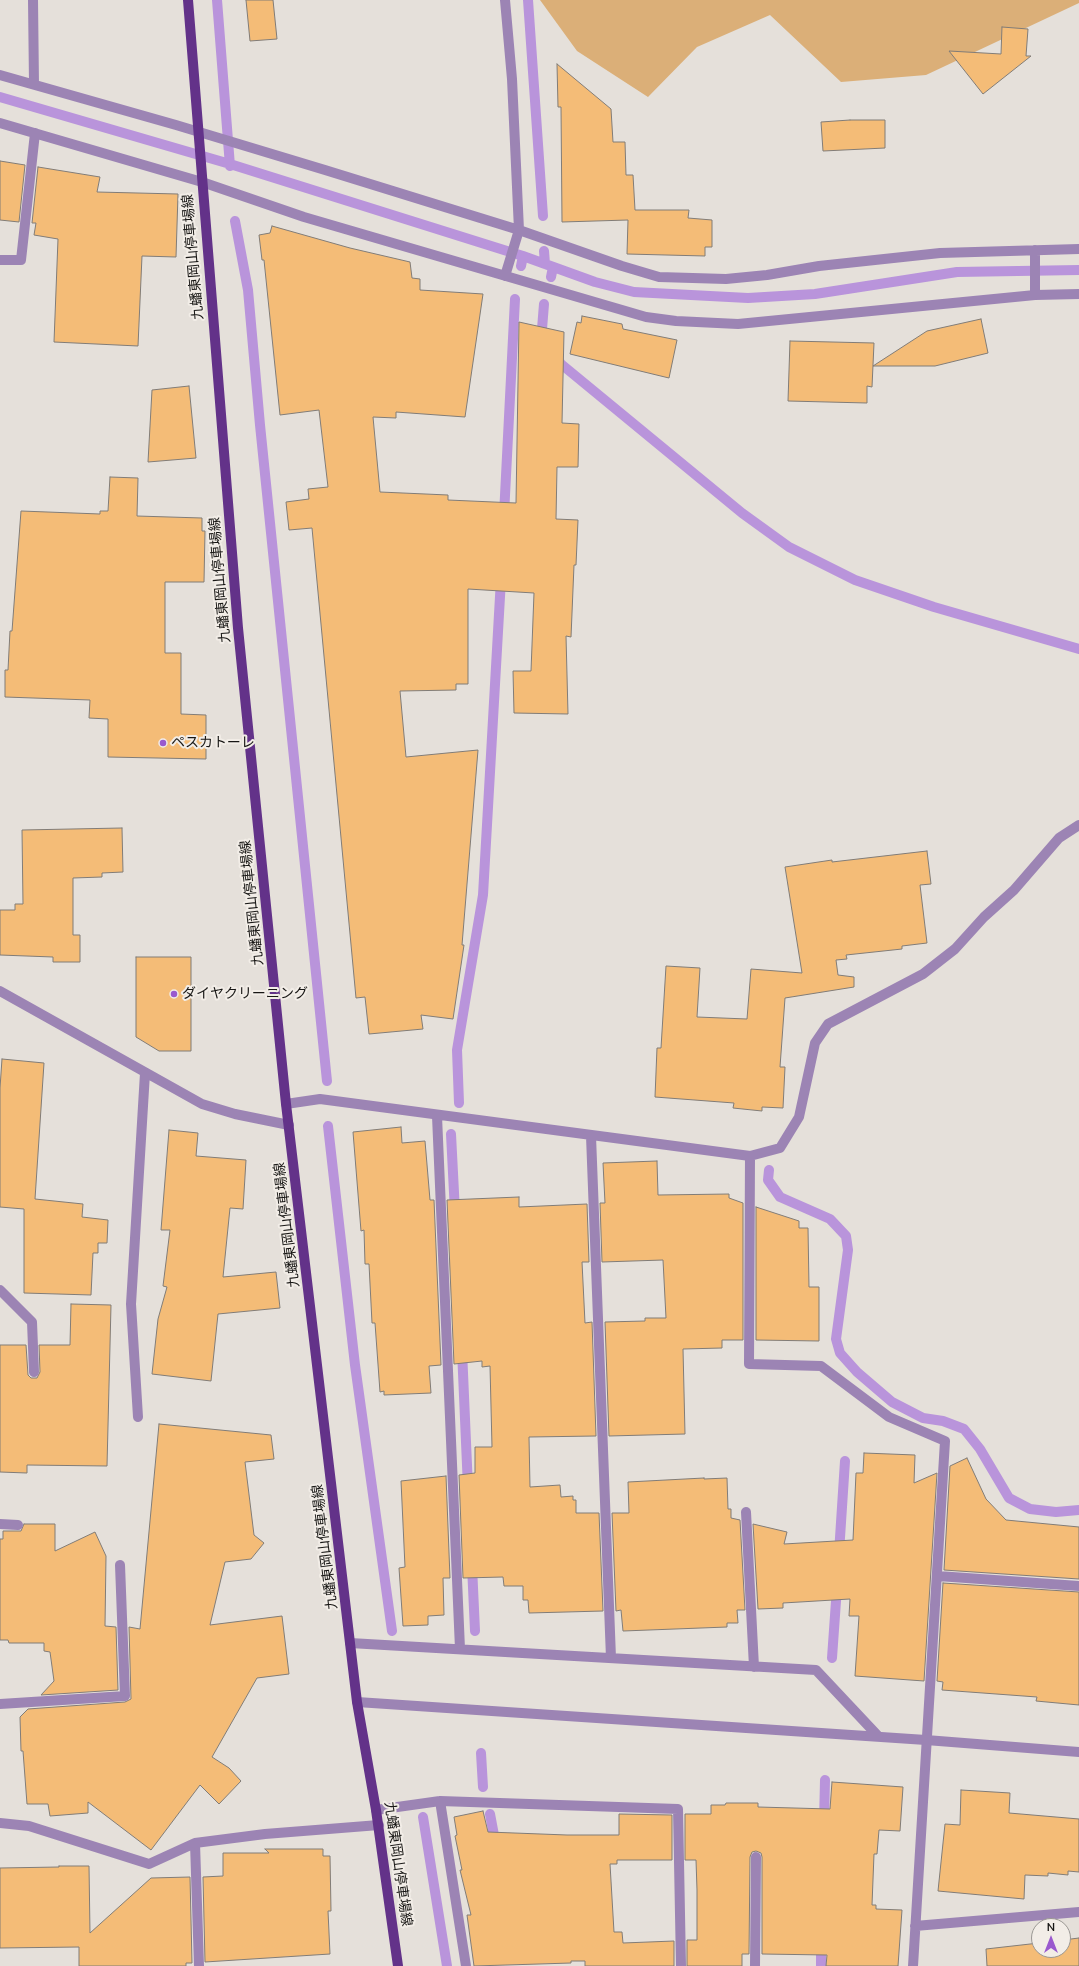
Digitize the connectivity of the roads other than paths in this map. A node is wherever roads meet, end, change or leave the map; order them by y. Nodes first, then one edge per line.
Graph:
1 (33, 0) edge
2 (188, 0) edge
3 (505, 0) edge
4 (0, 74) edge
5 (34, 84) junction
6 (0, 124) edge
7 (35, 133) junction
8 (199, 135) junction
9 (202, 182) junction
10 (520, 230) junction
11 (1079, 249) edge
12 (1035, 254) junction
13 (0, 260) edge
14 (505, 276) junction
15 (1035, 291) junction
16 (1079, 294) edge
17 (1079, 825) edge
18 (0, 991) edge
19 (145, 1073) junction
20 (286, 1104) junction
21 (437, 1116) junction
22 (289, 1125) junction
23 (590, 1136) junction
24 (750, 1156) junction
25 (0, 1290) edge
26 (34, 1372) dead end
27 (138, 1417) dead end
28 (746, 1512) dead end
29 (0, 1524) edge
30 (18, 1525) dead end
31 (120, 1565) dead end
32 (938, 1576) junction
33 (1079, 1586) edge
34 (350, 1643) junction
35 (460, 1649) junction
36 (611, 1658) junction
37 (754, 1667) junction
38 (357, 1702) junction
39 (0, 1704) edge
40 (878, 1736) junction
41 (926, 1740) junction
42 (1079, 1752) edge
43 (440, 1801) junction
44 (376, 1810) junction
45 (0, 1824) edge
46 (379, 1824) junction
47 (195, 1843) junction
48 (756, 1857) dead end
49 (1079, 1912) edge
50 (915, 1926) junction
51 (199, 1966) edge
52 (398, 1966) edge
53 (466, 1966) edge
54 (681, 1966) edge
55 (755, 1966) edge
56 (913, 1966) edge

1 - 5 street
2 - 8 main road, 九蟠東岡山停車場線
3 - 10 street
4 - 5 street
5 - 8 street
6 - 7 street
7 - 9 street
7 - 13 street
8 - 9 main road, 九蟠東岡山停車場線
8 - 10 street
9 - 14 street
9 - 20 main road, 九蟠東岡山停車場線
10 - 12 street
10 - 14 street
11 - 12 street
12 - 15 street
14 - 15 street
15 - 16 street
17 - 24 street
18 - 19 street
19 - 22 street
19 - 27 street
20 - 21 street
20 - 22 main road, 九蟠東岡山停車場線
21 - 23 street
21 - 35 street
22 - 34 main road, 九蟠東岡山停車場線
23 - 24 street
23 - 36 street
24 - 32 street
25 - 26 street
28 - 37 street
29 - 30 street
31 - 39 street
32 - 33 street
32 - 41 street
34 - 35 street
34 - 38 main road, 九蟠東岡山停車場線
35 - 36 street
36 - 37 street
37 - 40 street
38 - 40 street
38 - 44 main road, 九蟠東岡山停車場線
40 - 41 street
41 - 42 street
41 - 50 street
43 - 44 street
43 - 53 street
43 - 54 street
44 - 46 main road, 九蟠東岡山停車場線
45 - 47 street
46 - 47 street
46 - 52 main road, 九蟠東岡山停車場線
47 - 51 street
48 - 55 street
49 - 50 street
50 - 56 street

